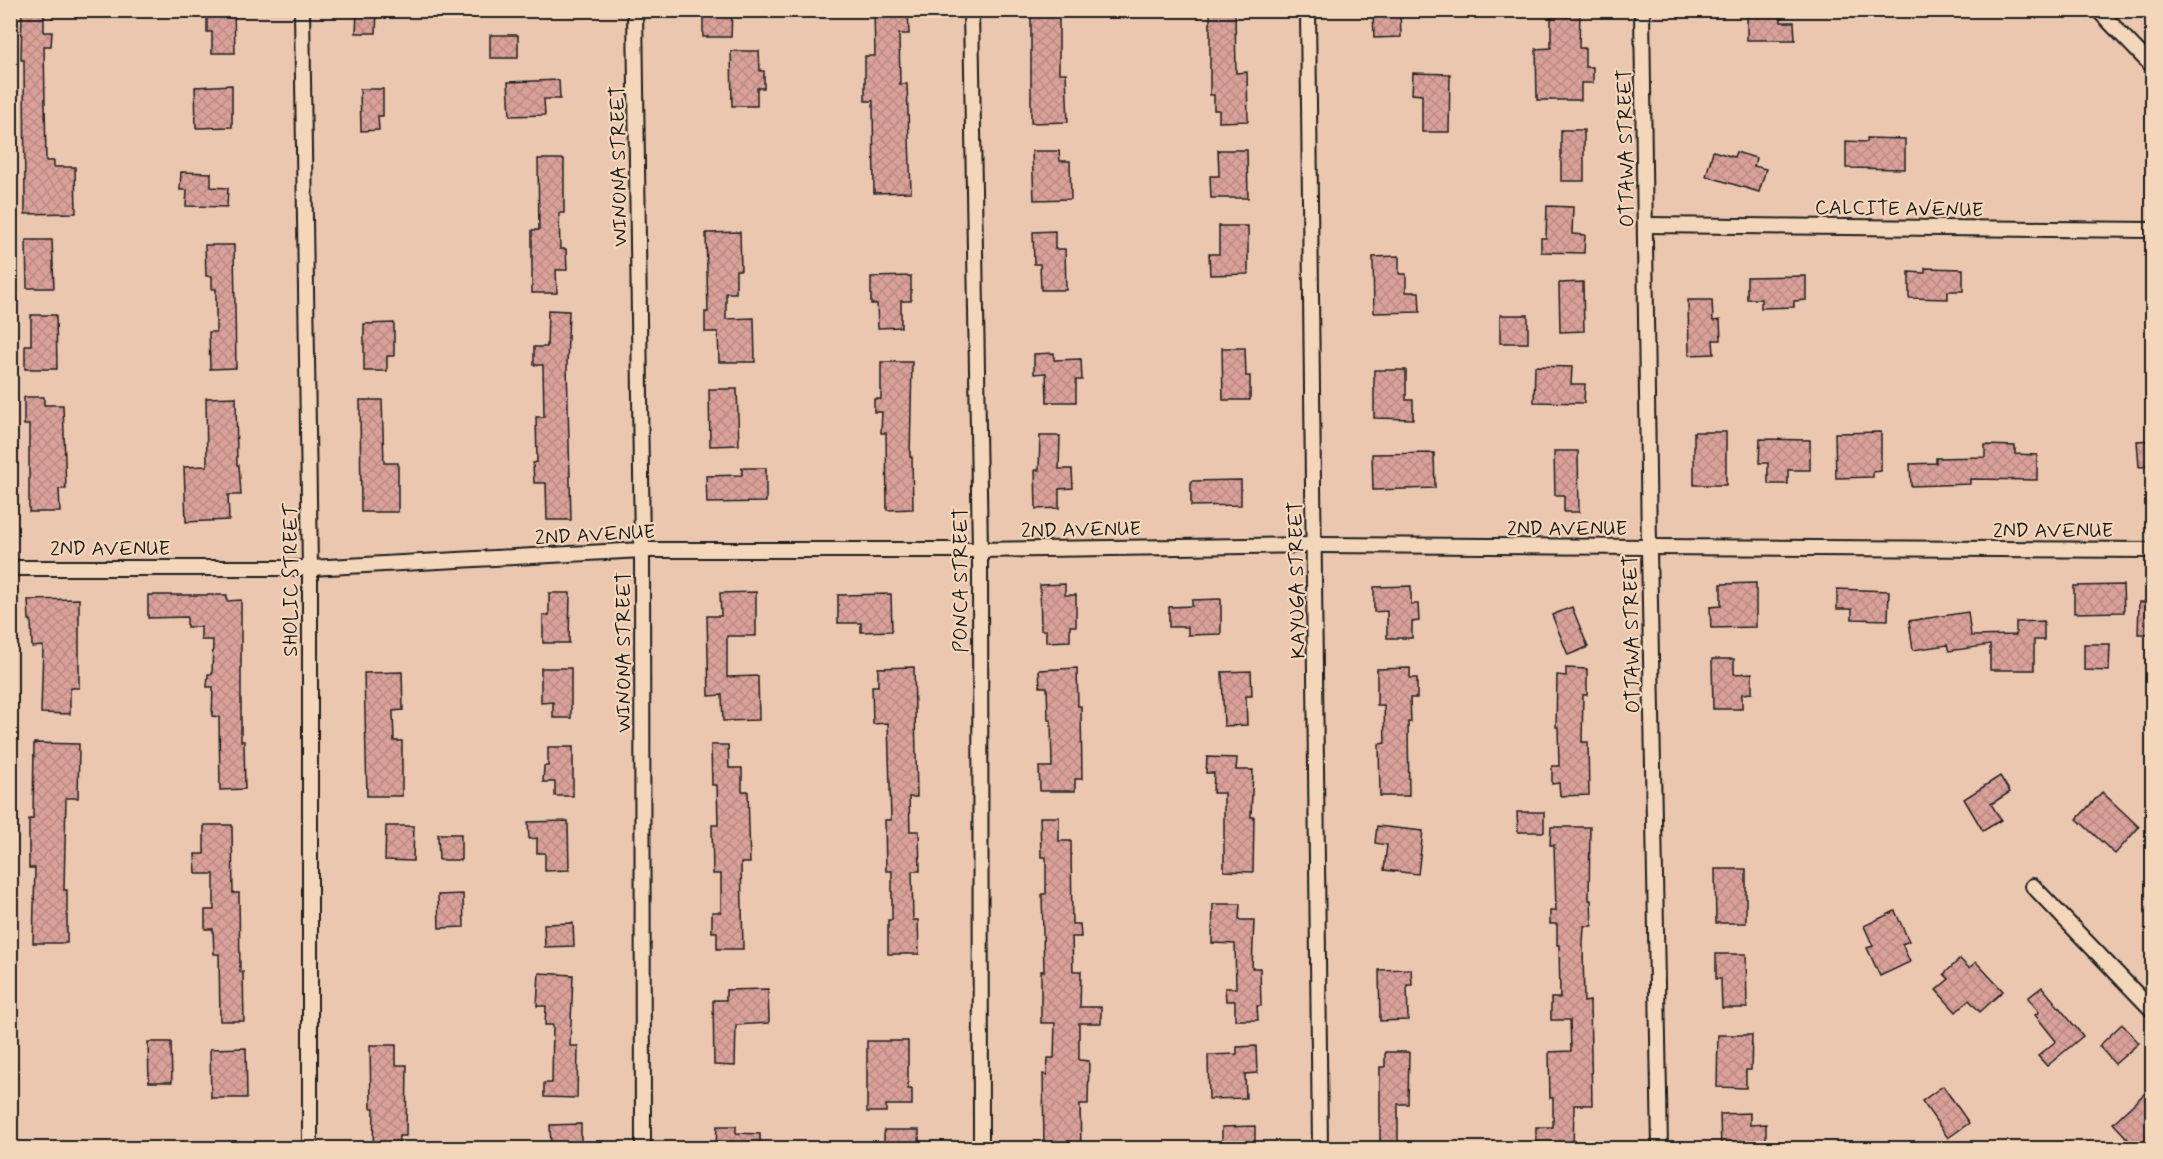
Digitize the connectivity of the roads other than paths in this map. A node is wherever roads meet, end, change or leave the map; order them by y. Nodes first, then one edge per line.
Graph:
1 (302, 10) edge
2 (635, 10) edge
3 (971, 10) edge
4 (1308, 10) edge
5 (1642, 10) edge
6 (2098, 10) edge
7 (2152, 66) edge
8 (1646, 225) junction
9 (2152, 230) edge
10 (1315, 545) junction
11 (1648, 548) junction
12 (642, 550) junction
13 (980, 550) junction
14 (2152, 550) edge
15 (10, 568) edge
16 (310, 568) junction
17 (2033, 886) dead end
18 (2152, 1010) edge
19 (310, 1149) edge
20 (644, 1149) edge
21 (981, 1149) edge
22 (1320, 1149) edge
23 (1660, 1149) edge

1 - 16 street, SHOLIC STREET
2 - 12 street, WINONA STREET
3 - 13 street, PONCA STREET
4 - 10 street, KAYUGA STREET
5 - 8 street, OTTAWA STREET
6 - 7 street
8 - 9 street, CALCITE AVENUE
8 - 11 street, OTTAWA STREET
10 - 11 street, 2ND AVENUE
10 - 13 street, 2ND AVENUE
10 - 22 street, KAYUGA STREET
11 - 14 street, 2ND AVENUE
11 - 23 street, OTTAWA STREET
12 - 13 street, 2ND AVENUE
12 - 16 street, 2ND AVENUE
12 - 20 street, WINONA STREET
13 - 21 street, PONCA STREET
15 - 16 street, 2ND AVENUE
16 - 19 street, SHOLIC STREET
17 - 18 street

